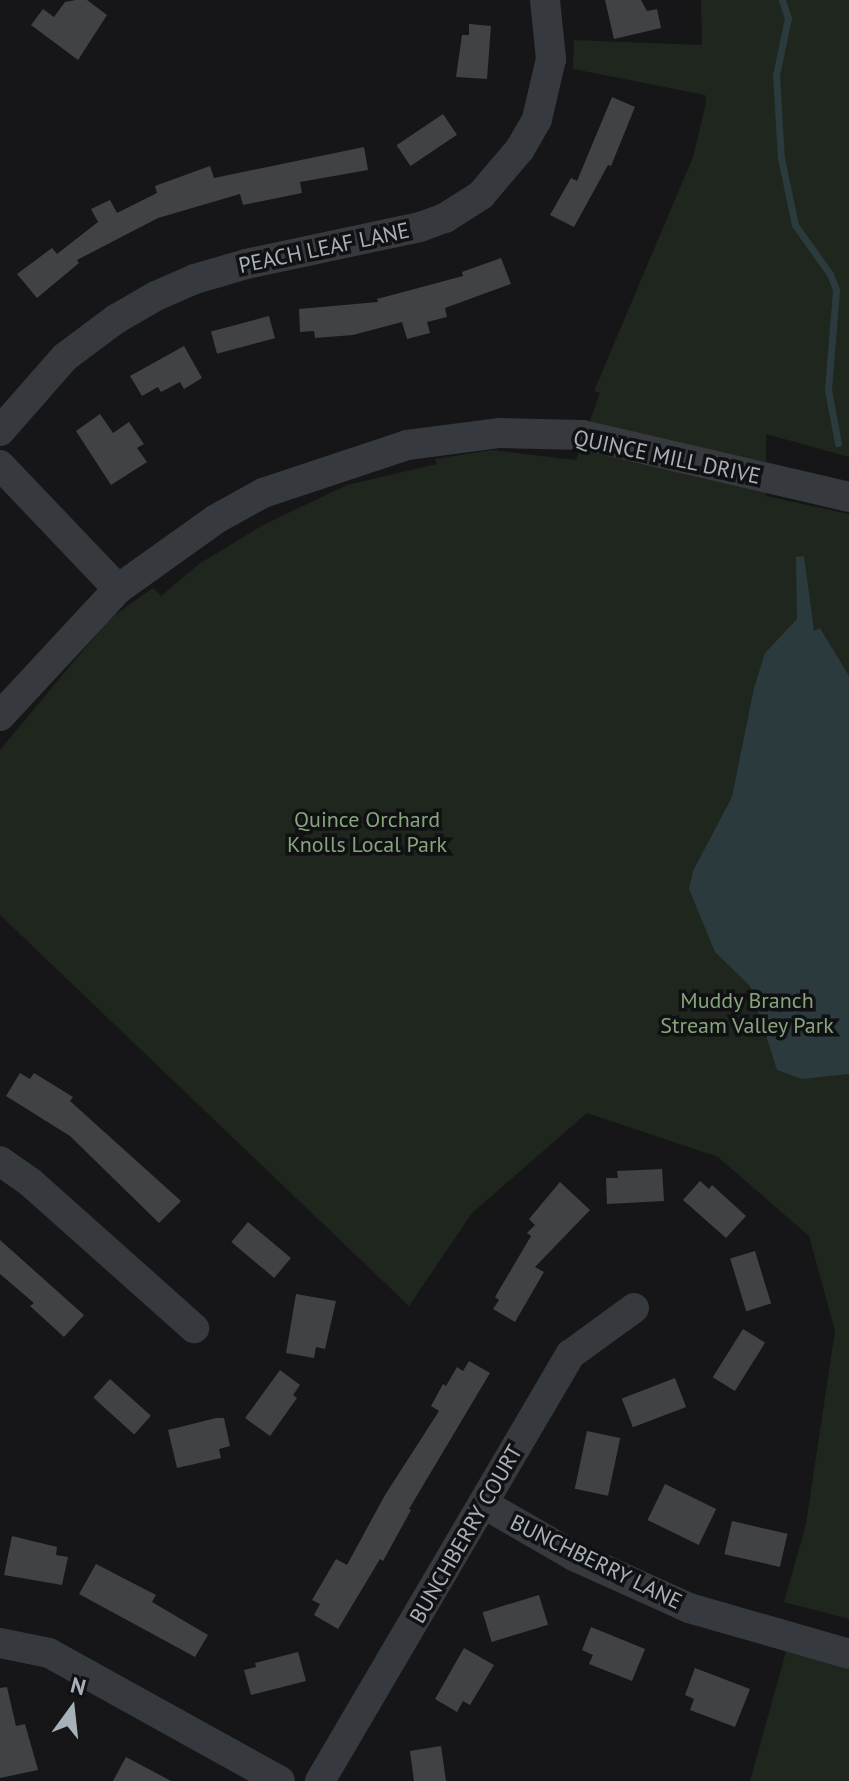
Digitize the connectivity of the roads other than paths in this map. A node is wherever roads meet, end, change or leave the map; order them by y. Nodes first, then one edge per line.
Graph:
1 (545, 0) edge
2 (0, 431) edge
3 (0, 465) edge
4 (849, 497) edge
5 (118, 589) junction
6 (0, 716) edge
7 (0, 1161) edge
8 (634, 1308) dead end
9 (194, 1328) dead end
10 (484, 1504) junction
11 (0, 1643) edge
12 (849, 1654) edge
13 (280, 1781) edge
14 (320, 1781) edge

1 - 2 street, PEACH LEAF LANE
3 - 5 street
4 - 5 street, QUINCE MILL DRIVE
5 - 6 street, QUINCE MILL DRIVE
7 - 9 street
8 - 10 street, BUNCHBERRY COURT
10 - 12 street, BUNCHBERRY LANE
10 - 14 street, BUNCHBERRY COURT
11 - 13 street

